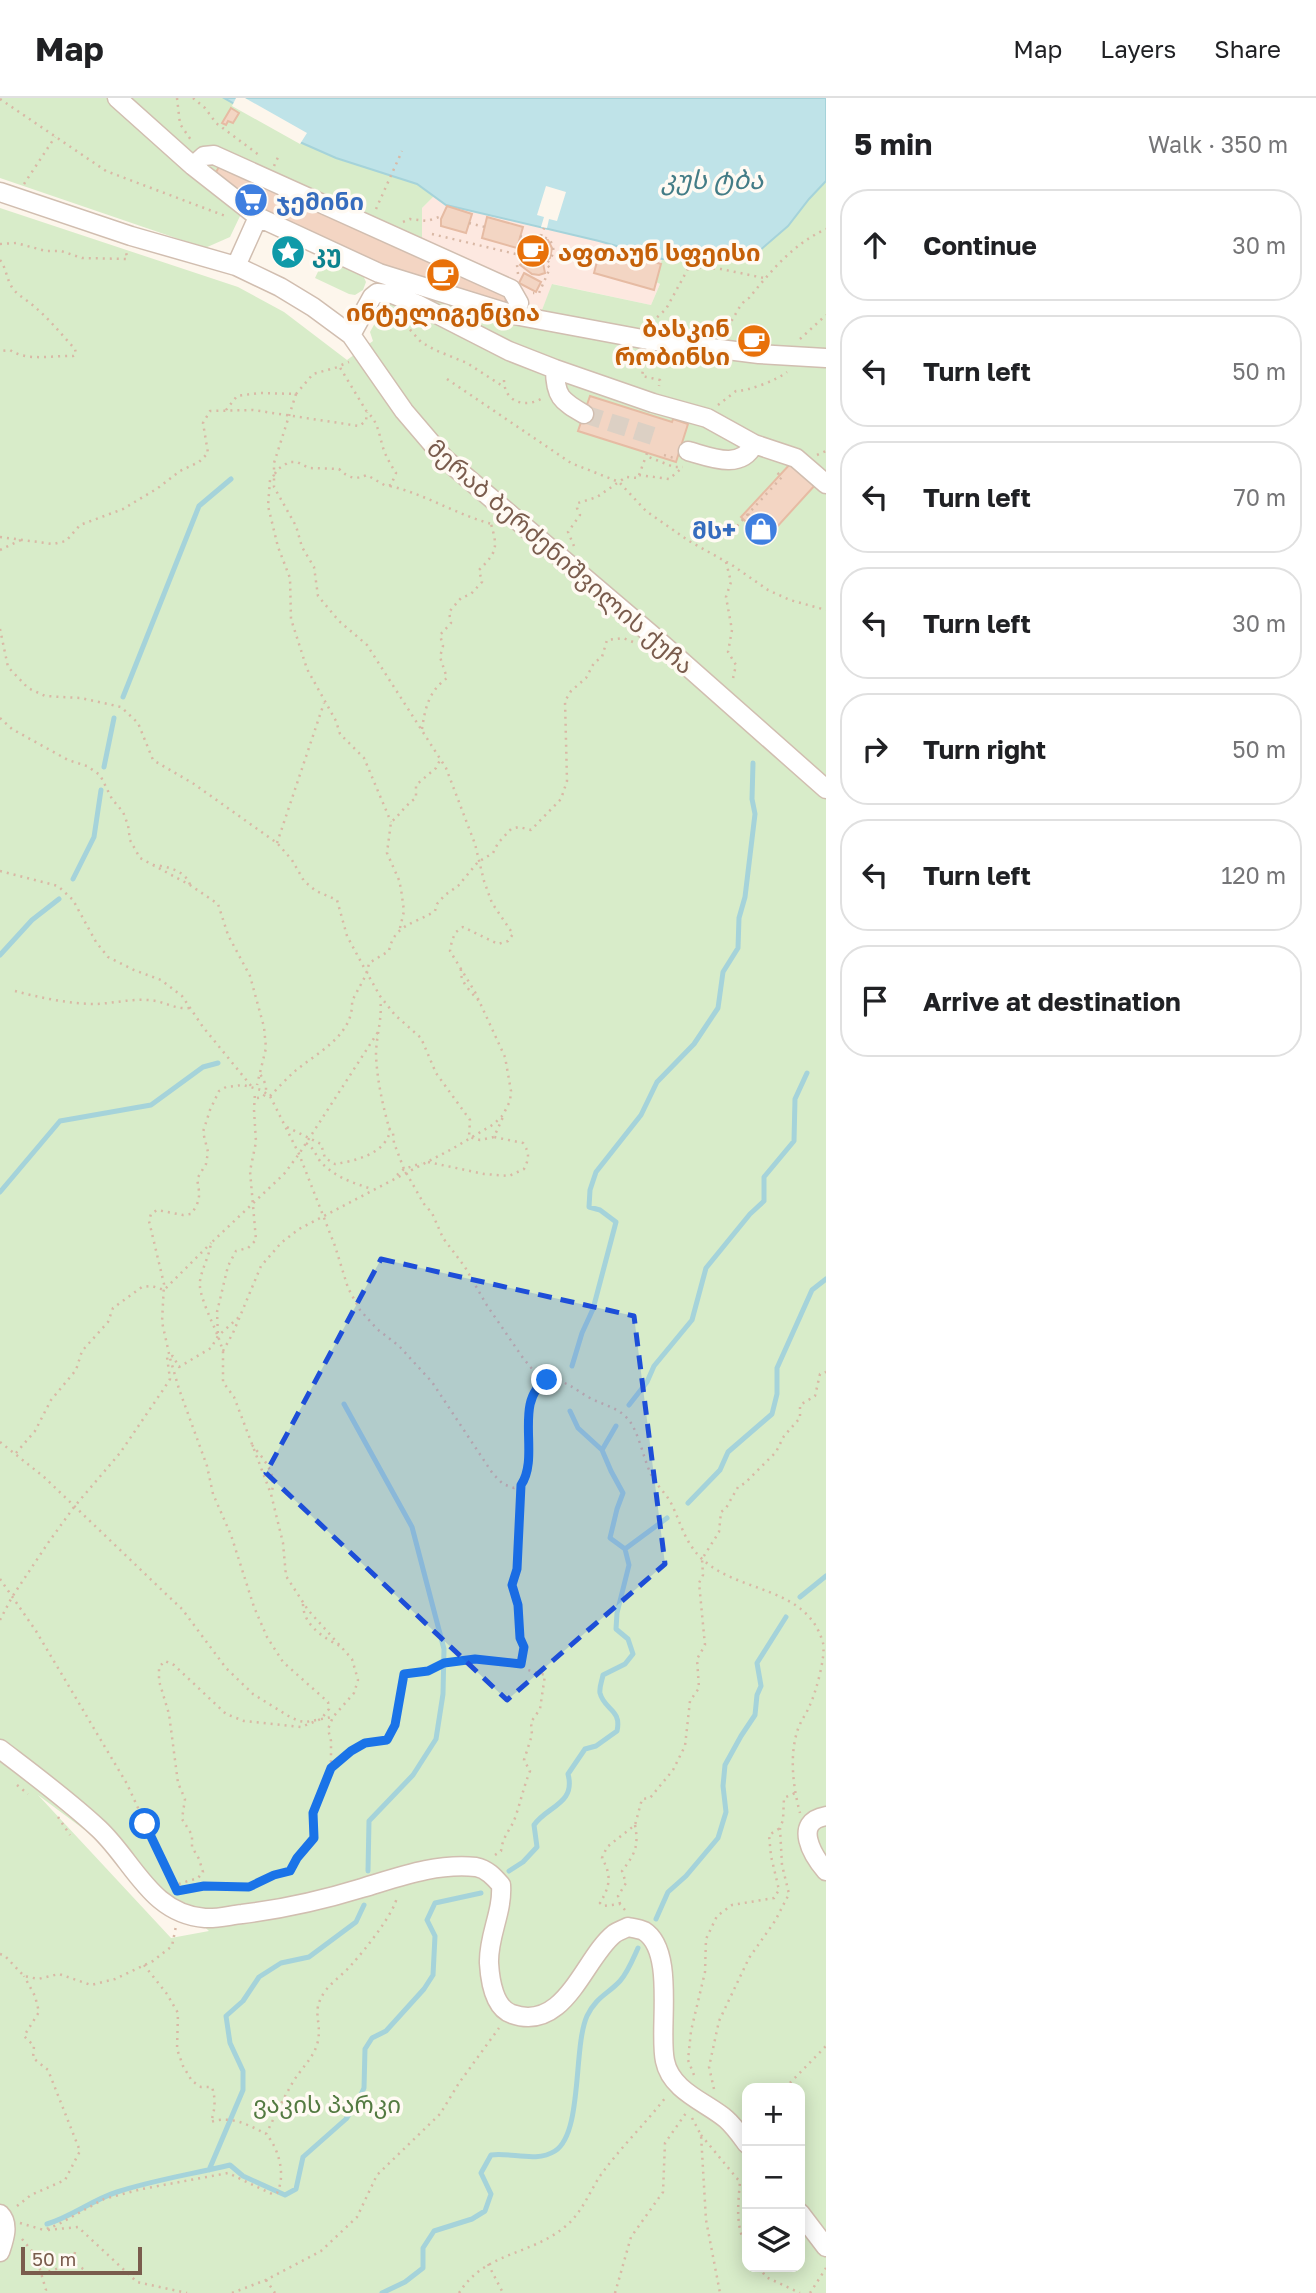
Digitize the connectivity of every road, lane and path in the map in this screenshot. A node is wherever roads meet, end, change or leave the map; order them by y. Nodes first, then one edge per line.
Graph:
1 (117, 98) edge
2 (177, 98) edge
3 (193, 98) edge
4 (0, 99) edge
5 (55, 137) junction
6 (402, 151) dead end
7 (264, 159) dead end
8 (199, 161) junction
9 (21, 190) dead end
10 (0, 192) edge
11 (228, 216) dead end
12 (442, 216) dead end
13 (258, 217) junction
14 (469, 223) dead end
15 (368, 224) junction
16 (485, 227) dead end
17 (544, 228) dead end
18 (826, 229) edge
19 (386, 232) junction
20 (432, 234) dead end
21 (131, 236) junction
22 (520, 236) dead end
23 (541, 236) junction
24 (529, 239) junction
25 (0, 243) edge
26 (524, 256) junction
27 (0, 260) edge
28 (236, 266) junction
29 (379, 273) junction
30 (516, 276) dead end
31 (765, 278) junction
32 (380, 293) junction
33 (539, 293) dead end
34 (514, 315) junction
35 (826, 315) edge
36 (351, 335) junction
37 (640, 339) junction
38 (710, 348) junction
39 (0, 351) edge
40 (797, 356) junction
41 (826, 358) edge
42 (343, 364) dead end
43 (339, 366) junction
44 (555, 377) junction
45 (447, 379) dead end
46 (504, 380) dead end
47 (504, 387) junction
48 (658, 387) dead end
49 (296, 394) junction
50 (226, 410) junction
51 (367, 412) junction
52 (584, 414) tunnel mouth
53 (289, 416) junction
54 (707, 418) junction
55 (754, 444) junction
56 (664, 455) dead end
57 (682, 459) junction
58 (667, 463) dead end
59 (274, 475) junction
60 (639, 475) junction
61 (780, 475) dead end
62 (619, 482) junction
63 (826, 484) edge
64 (386, 486) junction
65 (748, 514) junction
66 (511, 517) junction
67 (758, 523) junction
68 (491, 524) junction
69 (737, 526) dead end
70 (747, 536) dead end
71 (1, 538) edge
72 (21, 541) junction
73 (757, 545) dead end
74 (0, 551) edge
75 (575, 554) dead end
76 (726, 562) junction
77 (826, 610) edge
78 (0, 629) edge
79 (647, 631) junction
80 (730, 688) dead end
81 (324, 703) junction
82 (0, 718) edge
83 (421, 731) junction
84 (440, 759) junction
85 (826, 789) edge
86 (391, 822) junction
87 (276, 843) junction
88 (478, 862) junction
89 (152, 865) junction
90 (0, 871) edge
91 (190, 885) junction
92 (400, 928) junction
93 (461, 968) junction
94 (367, 973) junction
95 (15, 991) dead end
96 (380, 996) junction
97 (481, 1004) junction
98 (190, 1007) junction
99 (378, 1032) junction
100 (260, 1074) junction
101 (257, 1084) dead end
102 (251, 1087) junction
103 (255, 1092) dead end
104 (266, 1093) junction
105 (270, 1096) junction
106 (255, 1098) junction
107 (503, 1115) junction
108 (286, 1126) junction
109 (389, 1130) junction
110 (471, 1136) junction
111 (494, 1137) junction
112 (309, 1138) junction
113 (306, 1143) junction
114 (299, 1154) junction
115 (428, 1161) junction
116 (406, 1170) junction
117 (372, 1189) junction
118 (253, 1205) junction
119 (211, 1243) junction
120 (164, 1290) junction
121 (241, 1315) junction
122 (218, 1336) junction
123 (223, 1351) junction
124 (170, 1356) junction
125 (826, 1372) edge
126 (543, 1382) junction
127 (0, 1442) edge
128 (250, 1443) junction
129 (16, 1453) junction
130 (521, 1485) junction
131 (271, 1494) junction
132 (74, 1507) junction
133 (702, 1559) junction
134 (0, 1579) edge
135 (12, 1597) junction
136 (303, 1601) junction
137 (0, 1620) edge
138 (341, 1647) junction
139 (521, 1664) junction
140 (333, 1717) junction
141 (321, 1718) junction
142 (0, 1749) edge
143 (331, 1768) junction
144 (795, 1793) junction
145 (826, 1816) edge
146 (635, 1825) junction
147 (780, 1828) junction
148 (808, 1832) junction
149 (478, 1867) junction
150 (826, 1871) edge
151 (398, 1877) junction
152 (174, 1885) junction
153 (163, 1891) dead end
154 (170, 1891) dead end
155 (177, 1891) junction
156 (184, 1896) dead end
157 (620, 1904) junction
158 (624, 1929) junction
159 (173, 1942) dead end
160 (0, 1954) edge
161 (144, 1965) junction
162 (24, 1976) junction
163 (509, 2014) junction
164 (826, 2046) edge
165 (695, 2077) dead end
166 (676, 2082) junction
167 (790, 2083) edge
168 (709, 2091) dead end
169 (266, 2134) junction
170 (701, 2135) junction
171 (742, 2138) edge
172 (2, 2216) edge
173 (805, 2220) edge
174 (44, 2230) junction
175 (742, 2238) edge
176 (22, 2239) dead end
177 (826, 2247) edge
178 (0, 2252) edge
179 (75, 2252) dead end
180 (73, 2263) junction
181 (488, 2264) junction
182 (826, 2268) edge
183 (85, 2270) dead end
184 (762, 2272) edge
185 (42, 2274) junction
186 (266, 2280) junction
187 (45, 2293) edge
188 (187, 2293) edge
189 (232, 2293) edge
190 (275, 2293) edge
191 (458, 2293) edge
192 (503, 2293) edge
193 (615, 2293) edge
194 (720, 2293) edge
195 (800, 2293) edge
196 (810, 2293) edge

1 - 8 street
2 - 8 path
3 - 7 path
4 - 5 path
5 - 9 path
5 - 11 path
6 - 15 path
8 - 13 street
8 - 15 street
10 - 21 street, მერაბ ბერძენიშვილის ქუჩა
12 - 19 path
13 - 28 street
13 - 29 street
14 - 16 path
15 - 19 street
17 - 23 path
18 - 31 path
19 - 34 street
20 - 26 path
21 - 25 path
21 - 28 street, მერაბ ბერძენიშვილის ქუჩა
22 - 24 path
23 - 24 path
23 - 33 path
24 - 26 path
26 - 30 path
27 - 39 path
28 - 36 street, მერაბ ბერძენიშვილის ქუჩა
29 - 32 street
29 - 34 street
31 - 37 path
31 - 38 path
32 - 36 street
32 - 44 street
32 - 47 path
34 - 37 street
35 - 40 path
36 - 66 street, მერაბ ბერძენიშვილის ქუჩა
37 - 38 street
37 - 48 path
38 - 40 street
40 - 41 street
40 - 54 path
42 - 43 path
43 - 49 path
43 - 51 path
44 - 47 path
44 - 52 street
44 - 54 street
45 - 62 path
46 - 47 path
49 - 50 path
49 - 53 path
50 - 53 path
50 - 72 path
51 - 53 path
51 - 64 path
53 - 59 path
54 - 55 street
55 - 57 street
55 - 63 street
56 - 57 path
57 - 60 path
58 - 60 path
59 - 64 path
59 - 81 path
59 - 83 path
60 - 62 path
61 - 65 path
62 - 75 path
62 - 76 path
64 - 68 path
65 - 67 path
65 - 69 path
66 - 68 path
66 - 79 street, მერაბ ბერძენიშვილის ქუჩა
67 - 70 path
67 - 73 path
68 - 83 path
71 - 72 path
72 - 74 path
76 - 77 path
76 - 80 path
78 - 87 path
79 - 85 street, მერაბ ბერძენიშვილის ქუჩა
79 - 88 path
81 - 86 path
81 - 87 path
82 - 89 path
83 - 84 path
84 - 86 path
84 - 88 path
86 - 92 path
87 - 94 path
88 - 92 path
88 - 93 path
89 - 91 path
89 - 91 path
90 - 98 path
91 - 100 path
92 - 94 path
93 - 97 path
93 - 97 path
94 - 96 path
94 - 105 path
95 - 98 path
96 - 99 path
96 - 110 path
97 - 107 path
98 - 102 path
99 - 109 path
99 - 112 path
100 - 101 path
100 - 104 path
102 - 104 path
102 - 120 path
103 - 106 path
104 - 105 path
104 - 106 path
105 - 108 path
106 - 118 path
107 - 110 path
107 - 111 path
108 - 112 path
108 - 114 path
109 - 112 path
109 - 116 path
110 - 111 path
110 - 115 path
111 - 115 path
112 - 113 path
113 - 114 path
113 - 117 path
114 - 118 path
114 - 130 path
115 - 116 path
115 - 116 path
116 - 117 path
116 - 126 path
117 - 121 path
118 - 119 path
118 - 122 path
119 - 120 path
119 - 122 path
120 - 124 path
120 - 129 path
121 - 122 path
121 - 123 path
122 - 123 path
122 - 124 path
123 - 128 path
124 - 132 path
124 - 141 path
125 - 133 path
126 - 130 path
126 - 133 path
127 - 129 path
128 - 131 path
128 - 131 path
129 - 132 path
130 - 139 path
131 - 136 path
132 - 135 path
132 - 141 path
133 - 144 path
133 - 146 path
134 - 135 path
135 - 137 path
135 - 152 path
136 - 138 path
136 - 138 path
138 - 140 path
139 - 143 path
139 - 149 path
140 - 141 path
140 - 143 path
141 - 152 path
142 - 151 street
143 - 155 path
144 - 147 path
144 - 148 path
145 - 148 street
146 - 157 path
146 - 157 path
147 - 165 path
147 - 168 path
148 - 150 street
149 - 151 street
149 - 163 street
151 - 169 path
152 - 153 path
152 - 155 path
154 - 155 path
155 - 156 path
157 - 158 path
158 - 163 street
158 - 166 street
159 - 161 path
160 - 162 path
161 - 162 path
161 - 169 path
162 - 172 path
163 - 186 path
164 - 167 path
166 - 171 street
166 - 181 path
169 - 174 path
170 - 175 path
170 - 193 path
170 - 194 path
172 - 174 path
172 - 178 street
173 - 177 street
174 - 188 path
176 - 185 path
179 - 180 path
180 - 183 path
180 - 185 path
181 - 191 path
181 - 192 path
182 - 196 path
184 - 195 path
185 - 187 path
186 - 189 path
186 - 190 path

